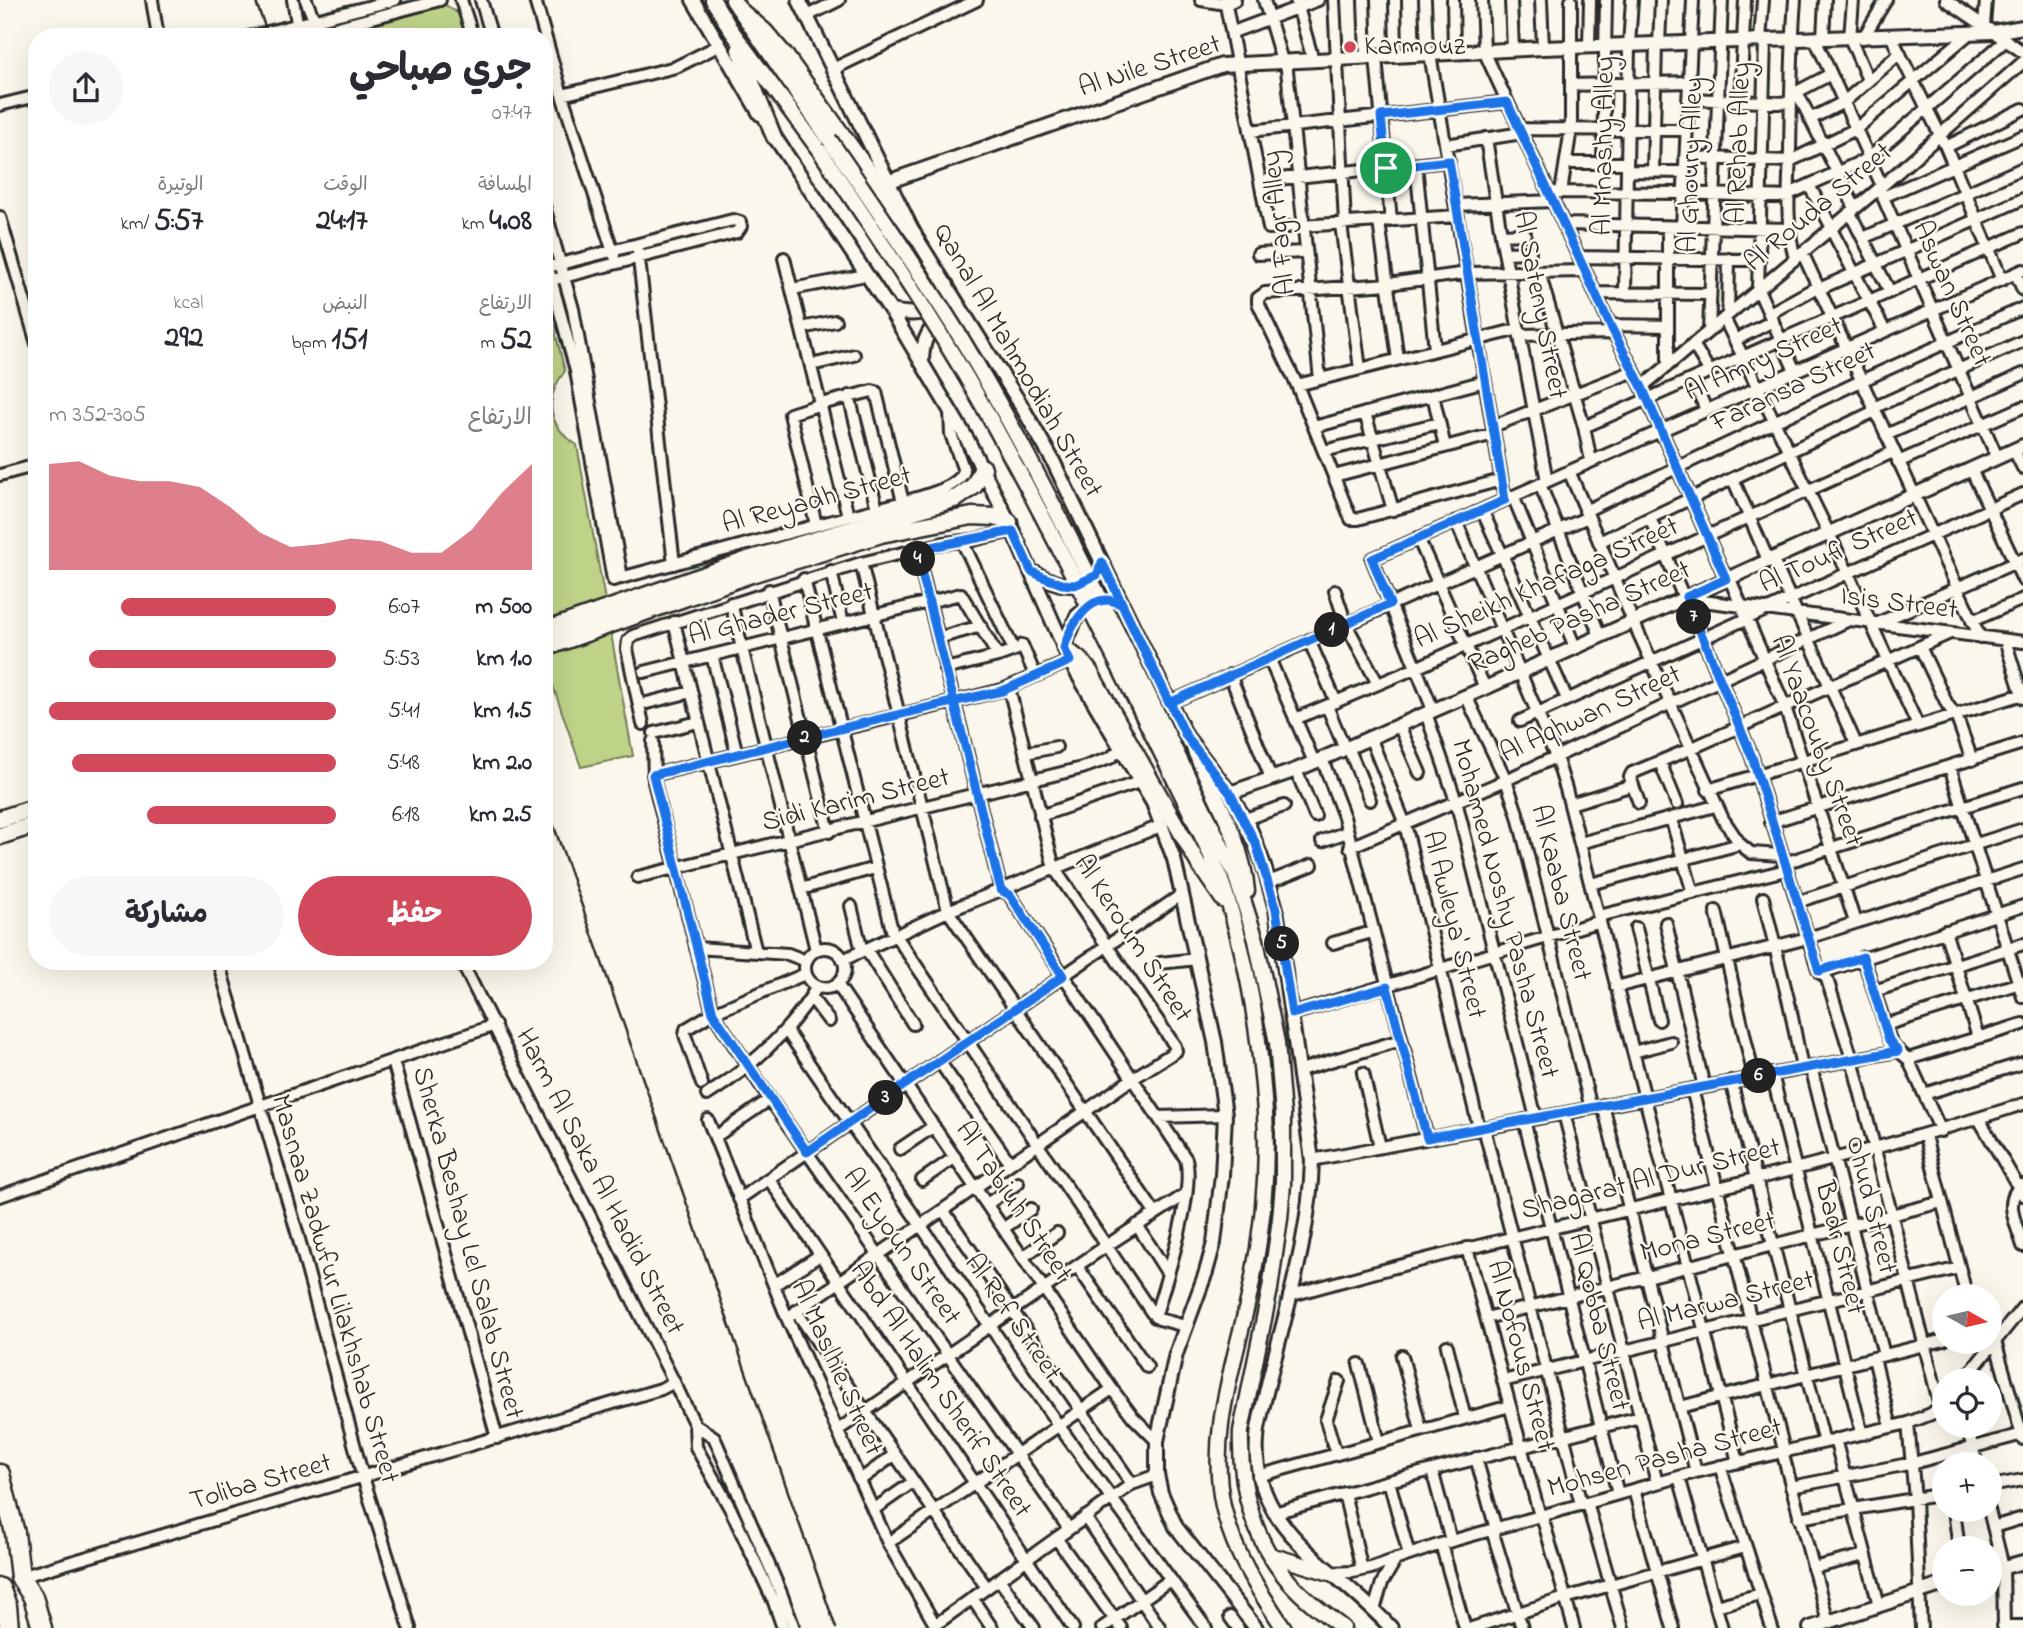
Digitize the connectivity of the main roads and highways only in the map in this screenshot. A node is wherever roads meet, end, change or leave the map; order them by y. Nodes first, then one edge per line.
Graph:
1 (713, 0) edge
2 (735, 4) edge
3 (731, 30) junction
4 (774, 137) road end
5 (915, 234) road end
6 (983, 468) road end
7 (911, 513) junction
8 (1011, 527) road end
9 (553, 628) edge
10 (553, 645) edge
11 (1067, 654) road end
12 (1138, 690) junction
13 (1195, 751) road end
14 (28, 810) edge
15 (0, 819) edge
16 (28, 827) edge
17 (0, 836) edge
18 (1229, 906) junction
19 (1247, 906) junction
20 (1, 1481) edge
21 (1270, 1555) junction
22 (1330, 1573) road end
23 (0, 1588) edge
24 (1313, 1605) junction
25 (0, 1617) edge
26 (8, 1628) edge
27 (42, 1628) edge
28 (1284, 1628) edge
29 (1328, 1628) edge
30 (1343, 1628) edge

1 - 3 main road
2 - 5 main road
2 - 12 main road, bridge
3 - 4 main road
3 - 12 main road, bridge
6 - 7 main road
7 - 8 main road
7 - 9 main road
7 - 10 main road
11 - 18 main road
12 - 18 main road
12 - 19 main road
13 - 19 main road
14 - 15 main road
16 - 17 main road
18 - 28 main road
19 - 21 main road
20 - 27 highway
21 - 22 main road
21 - 24 main road
23 - 26 highway
24 - 29 main road
24 - 30 main road
25 - 26 highway

